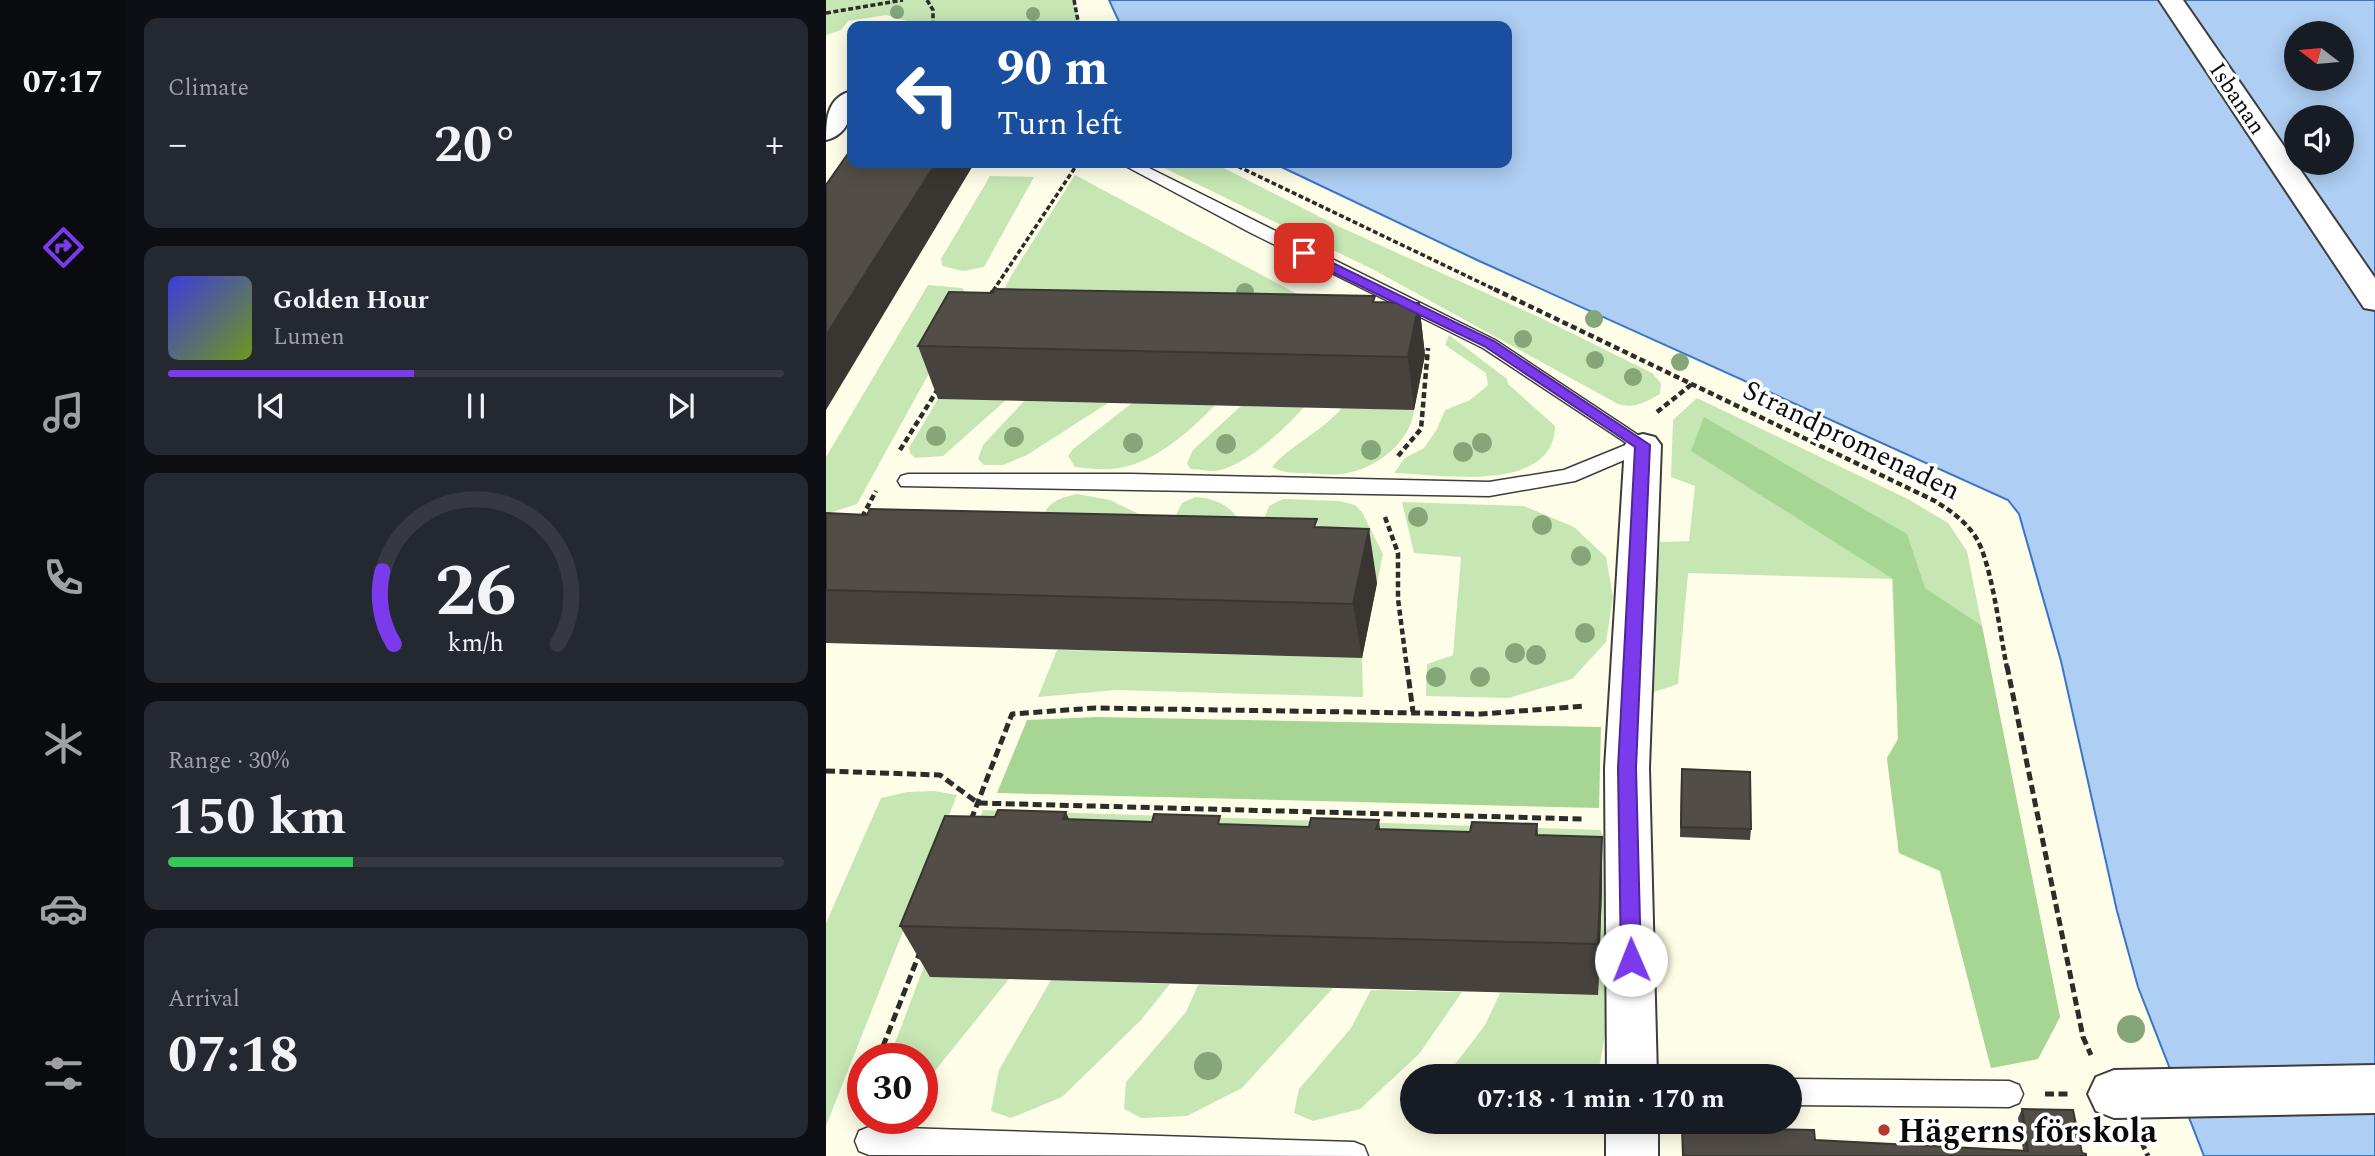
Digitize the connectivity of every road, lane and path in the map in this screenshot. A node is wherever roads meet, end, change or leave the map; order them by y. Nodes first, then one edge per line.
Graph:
1 (903, 0) edge
2 (927, 0) edge
3 (1074, 0) edge
4 (2171, 0) edge
5 (826, 13) edge
6 (933, 21) edge
7 (1078, 21) edge
8 (1075, 168) edge
9 (1138, 168) edge
10 (1241, 168) edge
11 (988, 300) edge
12 (2375, 301) edge
13 (939, 387) edge
14 (1643, 445) junction
15 (896, 458) dead end
16 (882, 481) dead end
17 (908, 481) dead end
18 (857, 527) edge
19 (1630, 703) junction
20 (826, 771) edge
21 (978, 803) junction
22 (1628, 821) junction
23 (968, 829) edge
24 (923, 944) edge
25 (884, 1043) edge
26 (1632, 1064) edge
27 (2375, 1089) edge
28 (1802, 1092) edge
29 (2009, 1094) joint
30 (2114, 1094) junction
31 (1632, 1134) edge
32 (869, 1142) dead end
33 (1354, 1156) edge
34 (1632, 1156) edge
35 (2148, 1156) edge

1 - 5 path
2 - 6 path
3 - 7 path
4 - 12 street, Isbanan
8 - 11 path
9 - 14 lane
10 - 30 path, Strandpromenaden
13 - 15 path
14 - 17 lane
14 - 19 street
16 - 18 path
19 - 21 path
19 - 22 street
20 - 21 path
21 - 22 path
21 - 23 path
22 - 26 street
24 - 25 path
27 - 30 street
28 - 29 lane
29 - 30 path
30 - 35 path, Strandpromenaden
31 - 34 street
32 - 33 lane

